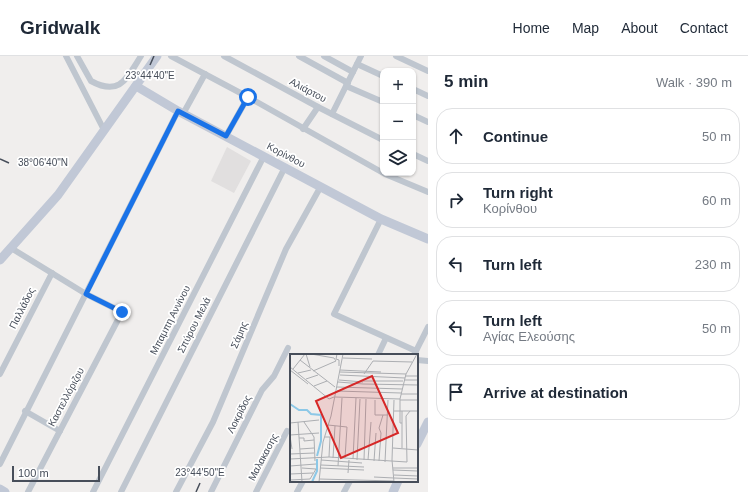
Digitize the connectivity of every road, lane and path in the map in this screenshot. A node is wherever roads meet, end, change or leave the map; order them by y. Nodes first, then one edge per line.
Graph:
1 (66, 56) edge
2 (77, 56) edge
3 (141, 56) edge
4 (158, 56) edge
5 (171, 56) edge
6 (224, 56) edge
7 (298, 56) edge
8 (324, 56) edge
9 (361, 56) edge
10 (396, 56) edge
11 (357, 64) junction
12 (428, 70) edge
13 (353, 72) junction
14 (205, 74) junction
15 (380, 75) edge
16 (347, 84) junction
17 (136, 86) junction
18 (416, 90) edge
19 (428, 96) edge
20 (248, 97) junction
21 (380, 100) edge
22 (318, 107) junction
23 (180, 112) junction
24 (332, 114) junction
25 (416, 117) edge
26 (428, 122) edge
27 (303, 128) junction
28 (104, 130) junction
29 (226, 136) junction
30 (380, 138) edge
31 (416, 155) edge
32 (264, 156) junction
33 (428, 161) edge
34 (285, 167) junction
35 (380, 171) edge
36 (390, 176) edge
37 (321, 186) junction
38 (428, 192) edge
39 (381, 219) junction
40 (428, 239) edge
41 (11, 248) junction
42 (0, 260) edge
43 (52, 273) junction
44 (86, 294) junction
45 (428, 327) edge
46 (386, 338) junction
47 (288, 348) dead end
48 (415, 353) edge
49 (378, 354) edge
50 (418, 360) edge
51 (428, 361) edge
52 (0, 374) edge
53 (25, 411) junction
54 (428, 422) edge
55 (60, 431) junction
56 (287, 431) dead end
57 (418, 442) edge
58 (0, 464) edge
59 (302, 482) edge
60 (349, 482) edge
61 (398, 482) edge
62 (0, 489) edge
63 (5, 492) edge
64 (28, 492) edge
65 (93, 492) edge
66 (121, 492) edge
67 (176, 492) edge
68 (211, 492) edge
69 (256, 492) edge
70 (297, 492) edge
71 (344, 492) edge
72 (393, 492) edge

1 - 28 street
2 - 3 street
4 - 17 street
5 - 14 street
6 - 22 street, Αλιάρτου
7 - 16 street
8 - 13 street
9 - 11 street
10 - 12 street
11 - 13 street
11 - 15 street
13 - 16 street
14 - 20 street
14 - 23 street
16 - 21 street
16 - 24 street
17 - 23 street, Κορίνθου
17 - 28 street
18 - 19 street
20 - 27 street
20 - 29 street
22 - 24 street, Αλιάρτου
22 - 27 street
23 - 29 street, Κορίνθου
23 - 44 street
24 - 30 street, Αλιάρτου
25 - 26 street
27 - 35 street
28 - 41 street
29 - 32 street, Κορίνθου
31 - 33 street
32 - 34 street, Κορίνθου
32 - 65 street, Μπαμπη Αννίνου
34 - 37 street, Κορίνθου
34 - 66 street, Σπύρου Μελά
36 - 38 street
37 - 39 street, Κορίνθου
37 - 67 street, Σάμης
39 - 40 street, Κορίνθου
39 - 46 street
41 - 42 street
41 - 43 street
43 - 44 street
43 - 52 street, Παλλάδος
44 - 53 street
44 - 55 street, Καστελλόριζου
45 - 48 street
46 - 48 street
46 - 49 street
47 - 68 street, Λοκρίδος
50 - 51 street
53 - 55 street
53 - 58 street
54 - 57 street
55 - 64 street, Καστελλόριζου
56 - 69 street, Μαλακασης
59 - 70 street
60 - 71 street
61 - 72 street
62 - 63 street

